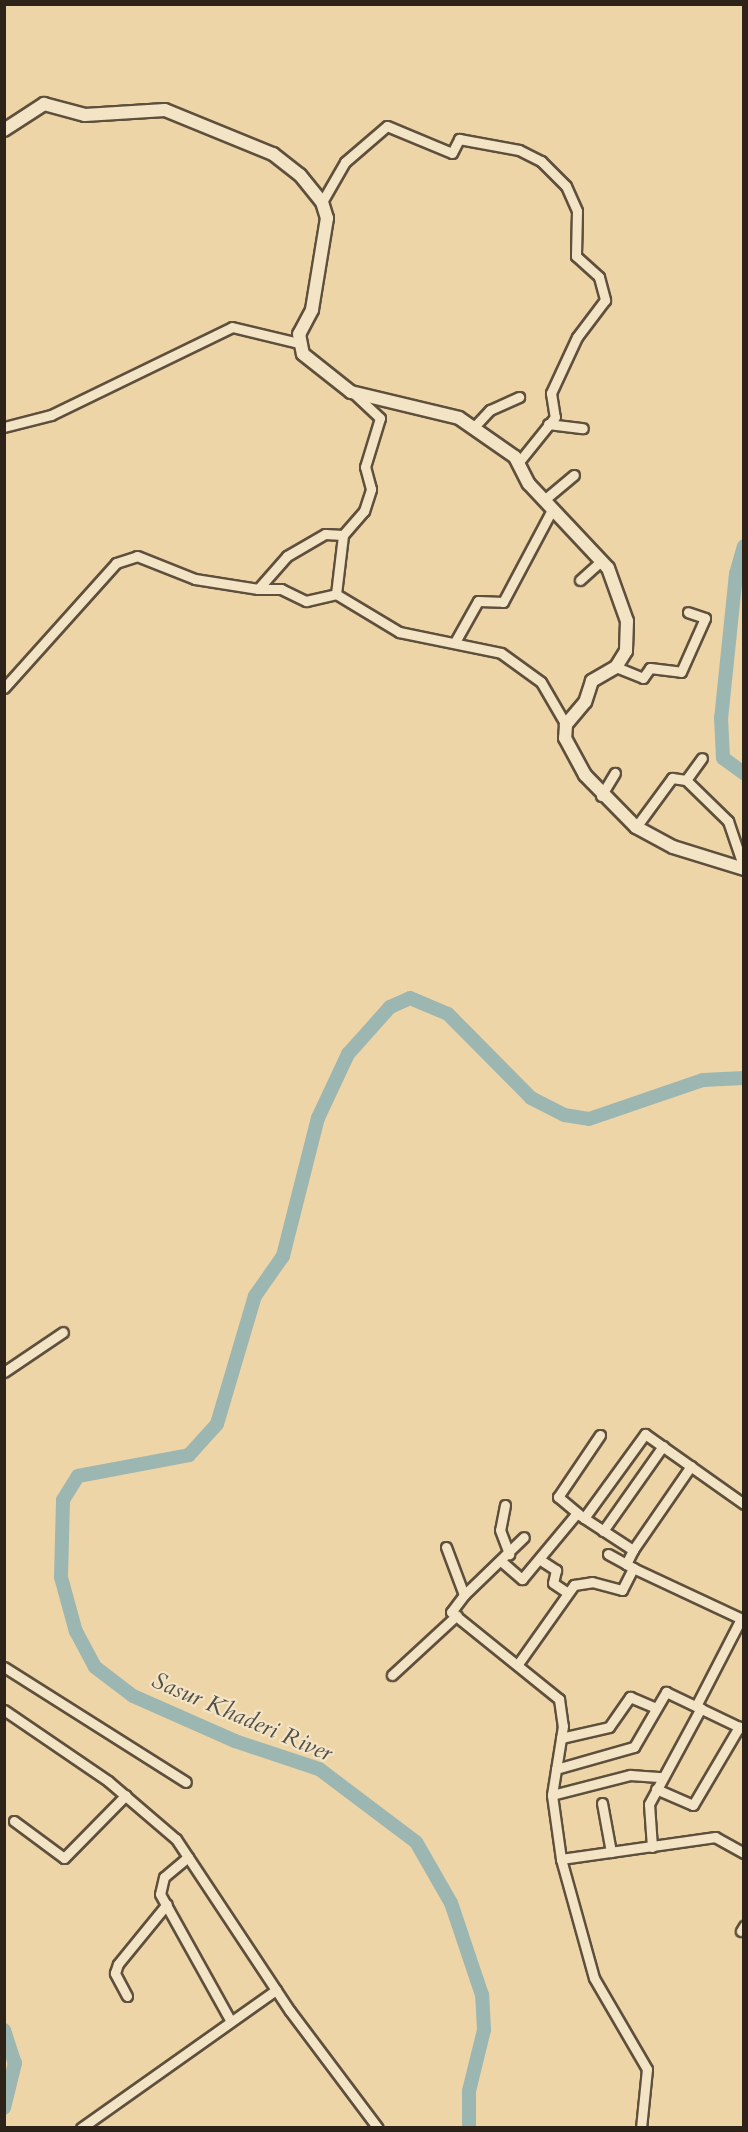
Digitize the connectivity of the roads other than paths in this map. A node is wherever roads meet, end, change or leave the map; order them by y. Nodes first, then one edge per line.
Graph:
1 (4, 130) edge
2 (322, 202) junction
3 (298, 343) junction
4 (351, 392) junction
5 (519, 397) dead end
6 (548, 424) junction
7 (4, 427) edge
8 (473, 428) junction
9 (583, 428) dead end
10 (518, 463) junction
11 (574, 475) dead end
12 (548, 505) junction
13 (343, 535) junction
14 (601, 561) junction
15 (580, 580) dead end
16 (258, 589) junction
17 (336, 594) junction
18 (688, 612) dead end
19 (456, 642) junction
20 (616, 668) junction
21 (4, 688) edge
22 (566, 725) junction
23 (702, 758) dead end
24 (615, 773) dead end
25 (686, 780) junction
26 (601, 795) junction
27 (636, 827) junction
28 (744, 868) edge
29 (63, 1332) dead end
30 (4, 1372) edge
31 (600, 1435) dead end
32 (663, 1446) junction
33 (692, 1466) junction
34 (744, 1504) edge
35 (505, 1505) dead end
36 (581, 1516) junction
37 (603, 1531) junction
38 (524, 1537) dead end
39 (446, 1547) dead end
40 (633, 1550) junction
41 (509, 1554) junction
42 (608, 1554) dead end
43 (501, 1561) junction
44 (542, 1561) junction
45 (630, 1566) junction
46 (565, 1591) junction
47 (464, 1595) junction
48 (457, 1615) junction
49 (742, 1620) edge
50 (518, 1664) junction
51 (4, 1667) edge
52 (392, 1675) dead end
53 (698, 1707) junction
54 (656, 1708) junction
55 (4, 1710) edge
56 (741, 1728) edge
57 (561, 1738) junction
58 (556, 1769) junction
59 (662, 1776) junction
60 (186, 1782) dead end
61 (656, 1789) junction
62 (126, 1795) junction
63 (552, 1795) junction
64 (602, 1803) dead end
65 (14, 1821) dead end
66 (651, 1847) junction
67 (611, 1852) junction
68 (744, 1853) edge
69 (188, 1857) junction
70 (561, 1859) junction
71 (167, 1904) junction
72 (276, 1990) junction
73 (127, 1996) dead end
74 (230, 2020) junction
75 (81, 2127) edge
76 (378, 2127) edge
77 (641, 2127) edge

1 - 2 street
2 - 3 street
2 - 6 street
3 - 4 street
3 - 7 street
4 - 8 street
4 - 13 street
5 - 8 street
6 - 9 street
6 - 10 street
8 - 10 street
10 - 12 street
11 - 12 street
12 - 14 street
12 - 19 street
13 - 16 street
13 - 17 street
14 - 15 street
14 - 20 street
16 - 17 street
16 - 21 street
17 - 19 street
18 - 20 street
19 - 22 street
20 - 22 street
22 - 26 street
23 - 25 street
24 - 26 street
25 - 27 street
25 - 28 street
26 - 27 street
27 - 28 street
29 - 30 street
31 - 36 street
32 - 33 street
32 - 36 street
32 - 37 street
33 - 34 street
33 - 40 street
35 - 41 street
36 - 37 street
36 - 44 street
37 - 40 street
38 - 41 street
39 - 47 street
40 - 45 street
41 - 43 street
42 - 45 street
43 - 44 street
43 - 47 street
44 - 46 street
45 - 46 street
45 - 49 street
46 - 50 street
47 - 48 street
48 - 50 street
48 - 52 street
49 - 53 street
50 - 57 street
51 - 60 street
53 - 54 street
53 - 56 street
53 - 59 street
54 - 57 street
54 - 58 street
55 - 62 street
56 - 61 street
57 - 58 street
58 - 63 street
59 - 61 street
59 - 63 street
61 - 66 street
62 - 65 street
62 - 69 street
63 - 70 street
64 - 67 street
66 - 67 street
66 - 68 street
67 - 70 street
69 - 71 street
69 - 72 street
70 - 77 street
71 - 73 street
71 - 74 street
72 - 74 street
72 - 76 street
74 - 75 street

